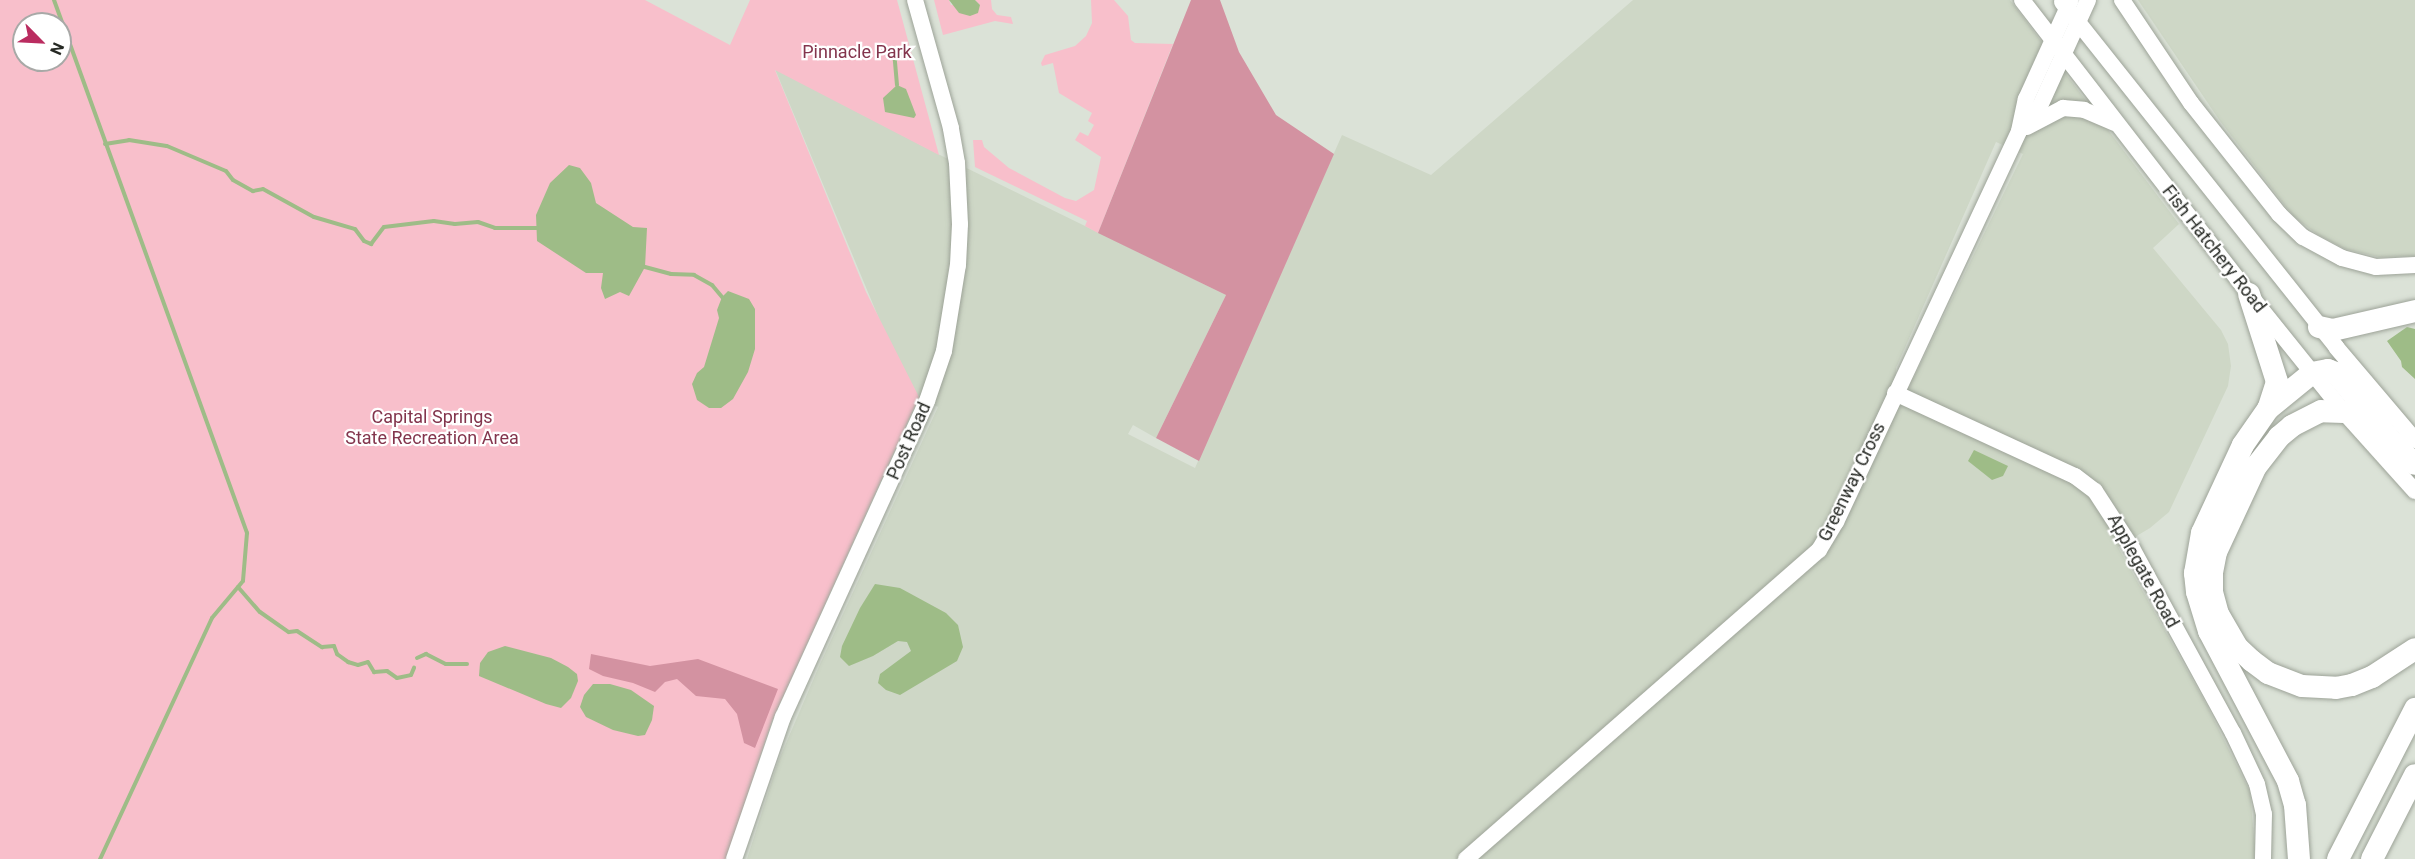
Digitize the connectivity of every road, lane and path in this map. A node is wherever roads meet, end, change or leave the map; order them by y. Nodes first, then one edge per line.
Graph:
1 (915, 0) edge
2 (2022, 0) edge
3 (2088, 0) edge
4 (2122, 0) edge
5 (2066, 2) edge
6 (2079, 21) junction
7 (2052, 38) junction
8 (2064, 54) junction
9 (2019, 131) junction
10 (2124, 132) junction
11 (2415, 265) edge
12 (2249, 294) junction
13 (2415, 311) edge
14 (2319, 327) junction
15 (2312, 373) junction
16 (1895, 393) junction
17 (2268, 409) junction
18 (2344, 412) junction
19 (2415, 440) edge
20 (2415, 464) edge
21 (2415, 492) edge
22 (2415, 649) edge
23 (2415, 709) edge
24 (2415, 775) edge
25 (734, 859) edge
26 (1467, 859) edge
27 (2263, 859) edge
28 (2299, 859) edge
29 (2338, 859) edge
30 (2372, 859) edge

1 - 25 street, Post Road
2 - 7 street, Fish Hatchery Road
3 - 6 street, Greenway Cross
4 - 11 street
5 - 6 street, Fish Hatchery Road
5 - 7 street, Greenway Cross
6 - 8 street, Greenway Cross
6 - 14 street, Fish Hatchery Road
7 - 8 street, Fish Hatchery Road
7 - 9 street, Greenway Cross
8 - 9 street, Greenway Cross
8 - 10 street, Fish Hatchery Road
9 - 10 street
9 - 16 street, Greenway Cross
10 - 12 street, Fish Hatchery Road
12 - 15 street, Fish Hatchery Road
12 - 17 highway
13 - 14 highway
14 - 19 street, Fish Hatchery Road
15 - 17 highway
15 - 18 street, Fish Hatchery Road
15 - 20 highway
16 - 26 street, Greenway Cross
16 - 27 street, Applegate Road
17 - 28 highway
18 - 21 street, Fish Hatchery Road
18 - 22 highway
23 - 29 highway
24 - 30 highway

